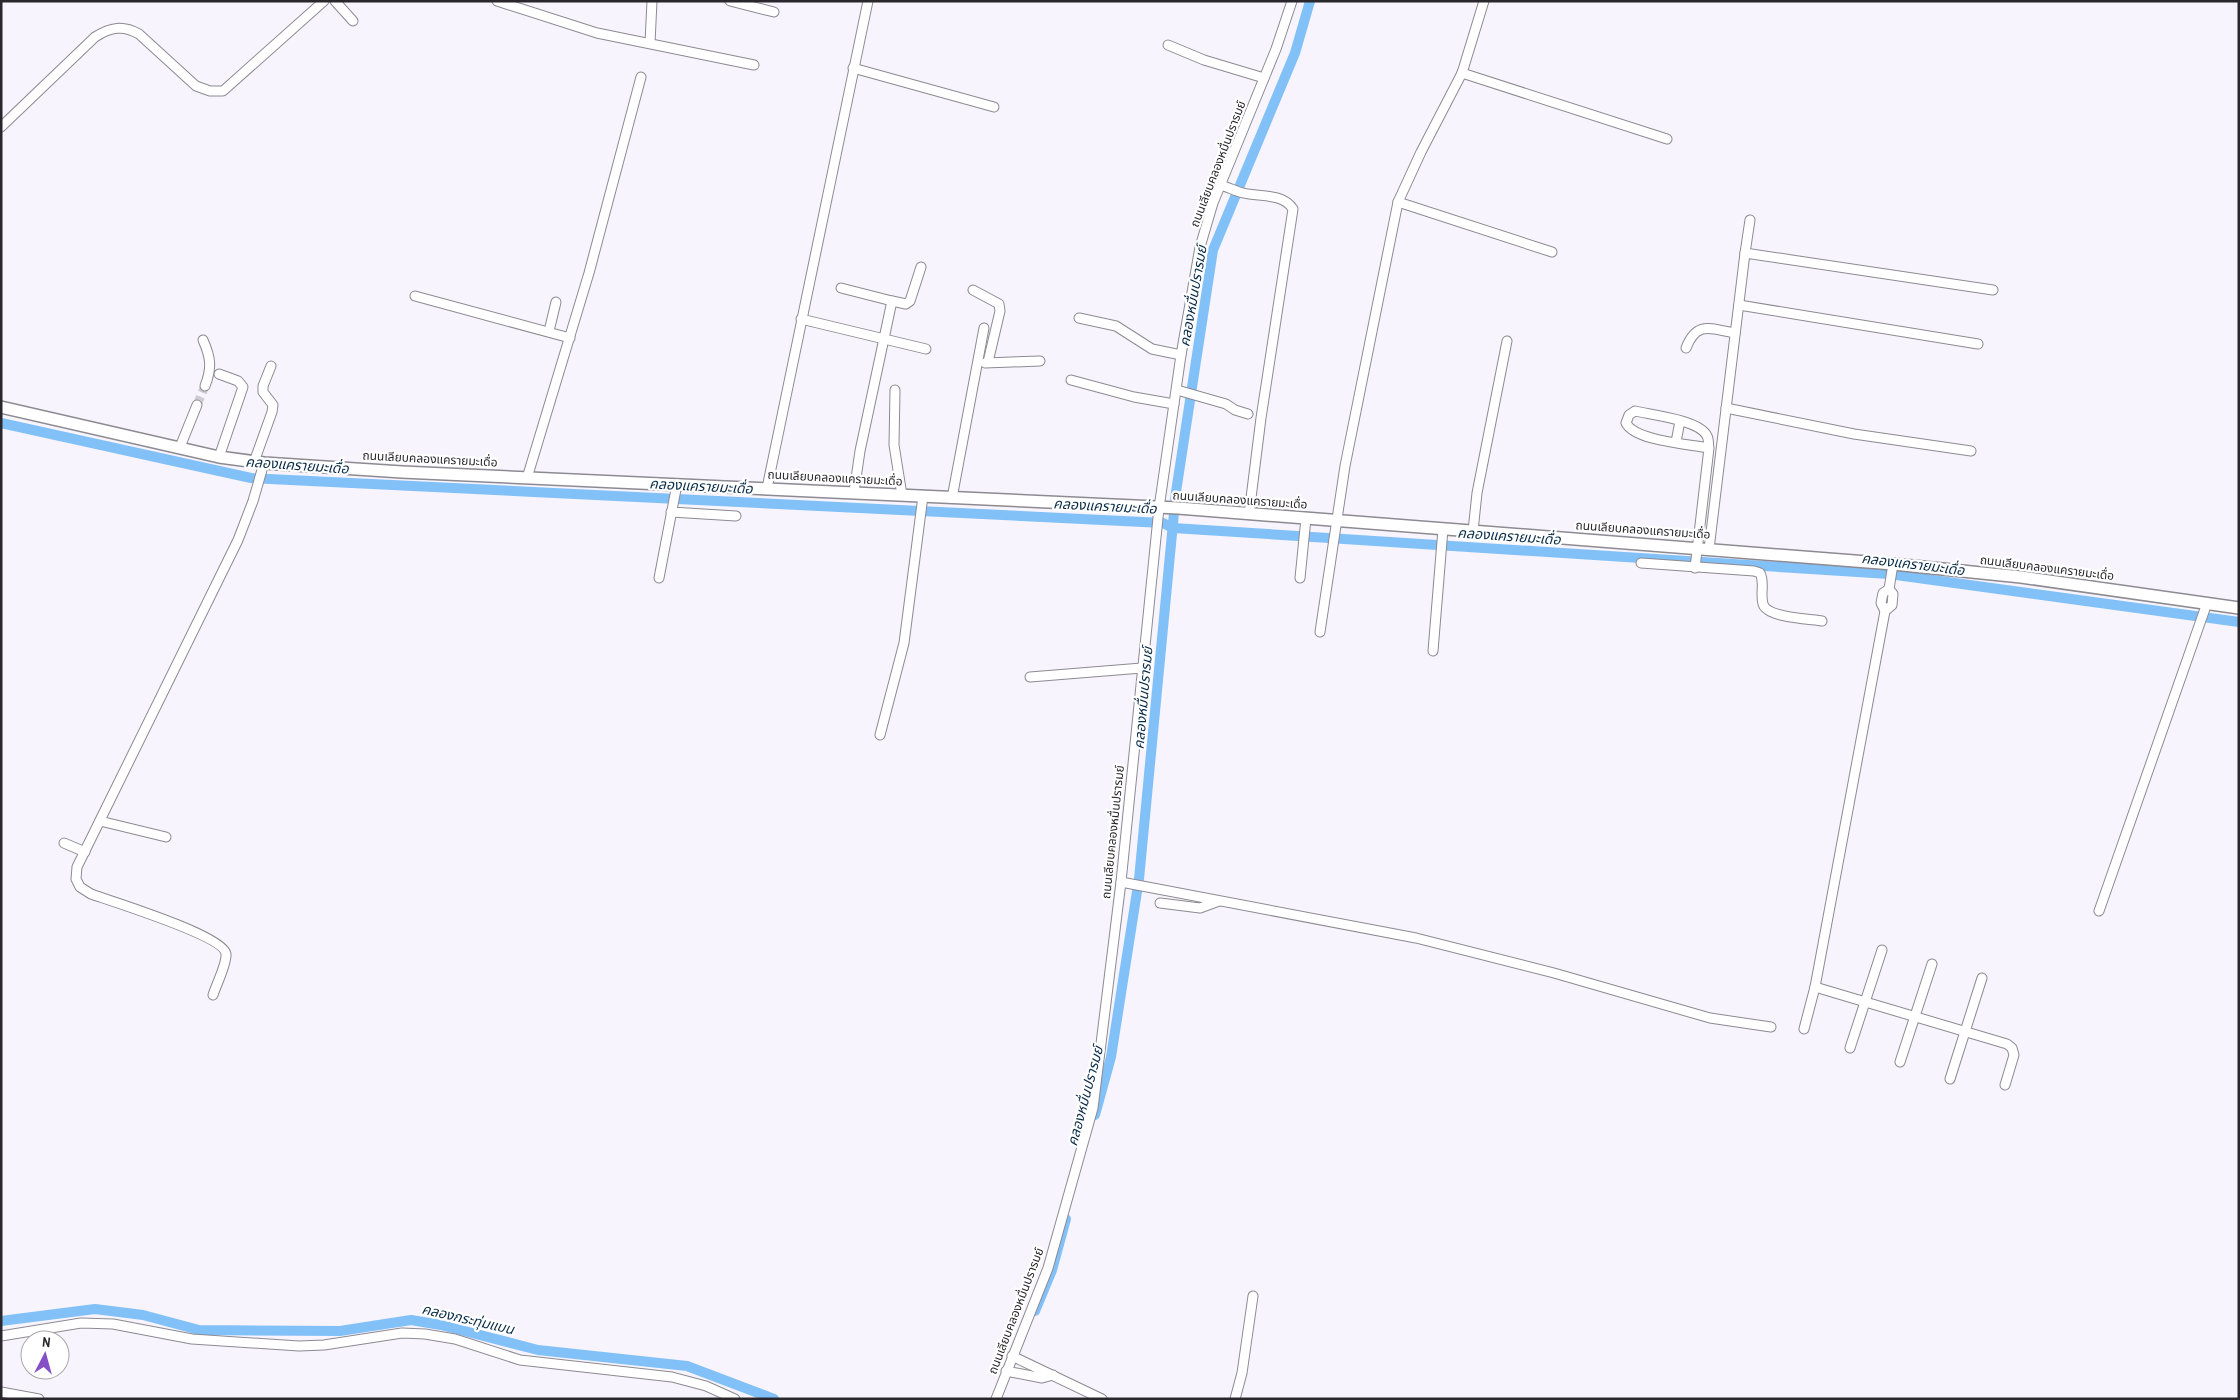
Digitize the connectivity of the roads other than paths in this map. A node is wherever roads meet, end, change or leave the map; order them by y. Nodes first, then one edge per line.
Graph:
1 (324, 1) edge
2 (335, 1) edge
3 (497, 1) edge
4 (652, 1) edge
5 (730, 1) edge
6 (868, 1) edge
7 (1292, 1) edge
8 (1484, 1) edge
9 (774, 12) dead end
10 (353, 21) dead end
11 (650, 43) junction
12 (1168, 45) dead end
13 (754, 65) dead end
14 (853, 68) junction
15 (1462, 73) junction
16 (641, 77) dead end
17 (1264, 78) junction
18 (994, 107) dead end
19 (1, 127) edge
20 (1666, 139) dead end
21 (1220, 185) junction
22 (1398, 202) junction
23 (1750, 220) dead end
24 (1552, 252) dead end
25 (1745, 253) junction
26 (921, 267) dead end
27 (842, 288) dead end
28 (973, 290) dead end
29 (1993, 290) dead end
30 (415, 296) dead end
31 (892, 301) junction
32 (556, 302) dead end
33 (1739, 305) junction
34 (1079, 318) dead end
35 (801, 319) junction
36 (984, 328) dead end
37 (549, 331) junction
38 (1735, 333) junction
39 (570, 338) junction
40 (883, 339) junction
41 (203, 340) dead end
42 (1507, 341) dead end
43 (1978, 344) dead end
44 (1686, 348) dead end
45 (926, 349) dead end
46 (1181, 355) junction
47 (1040, 361) dead end
48 (988, 362) junction
49 (977, 364) junction
50 (271, 366) dead end
51 (219, 374) dead end
52 (1071, 380) dead end
53 (205, 386) tunnel mouth
54 (895, 390) dead end
55 (1177, 390) junction
56 (1174, 404) junction
57 (197, 405) tunnel mouth
58 (1, 407) edge
59 (1726, 408) junction
60 (1248, 414) dead end
61 (1680, 421) junction
62 (1676, 442) junction
63 (180, 447) junction
64 (1709, 448) junction
65 (1971, 451) dead end
66 (219, 457) junction
67 (260, 469) junction
68 (527, 478) junction
69 (678, 484) junction
70 (767, 488) junction
71 (854, 492) junction
72 (902, 495) junction
73 (952, 498) junction
74 (922, 506) junction
75 (1166, 510) junction
76 (671, 512) junction
77 (1248, 514) junction
78 (736, 516) dead end
79 (1305, 527) junction
80 (1334, 529) junction
81 (1473, 531) junction
82 (1443, 533) junction
83 (1709, 549) junction
84 (1696, 557) junction
85 (1641, 564) dead end
86 (1892, 570) junction
87 (659, 578) dead end
88 (1300, 578) dead end
89 (2239, 608) edge
90 (2204, 613) junction
91 (1822, 621) dead end
92 (1320, 632) dead end
93 (1433, 651) dead end
94 (1142, 668) junction
95 (1030, 678) dead end
96 (880, 735) dead end
97 (100, 821) junction
98 (166, 837) dead end
99 (64, 843) dead end
100 (85, 852) junction
101 (1129, 883) junction
102 (1219, 901) junction
103 (1160, 903) dead end
104 (2099, 911) dead end
105 (1882, 950) dead end
106 (1932, 964) dead end
107 (1982, 978) dead end
108 (1815, 987) junction
109 (213, 995) dead end
110 (1864, 1002) junction
111 (1915, 1017) junction
112 (1770, 1027) dead end
113 (1804, 1030) dead end
114 (1966, 1032) junction
115 (1850, 1048) dead end
116 (1900, 1062) dead end
117 (1950, 1079) dead end
118 (2005, 1085) dead end
119 (1254, 1296) dead end
120 (1, 1336) edge
121 (1014, 1357) junction
122 (1009, 1372) junction
123 (1053, 1375) junction
124 (1, 1392) edge
125 (39, 1399) edge
126 (735, 1399) edge
127 (996, 1399) edge
128 (1102, 1399) edge
129 (1235, 1399) edge

1 - 19 street
2 - 10 street
3 - 11 street
4 - 11 street
5 - 9 street
6 - 14 street
7 - 17 street, ถนนเลียบคลองหมื่นปรารมย์
8 - 15 street
11 - 13 street
12 - 17 street
14 - 18 street
14 - 35 street
15 - 20 street
15 - 22 street
16 - 39 street
17 - 21 street, ถนนเลียบคลองหมื่นปรารมย์
21 - 46 street, ถนนเลียบคลองหมื่นปรารมย์
21 - 77 street
22 - 24 street
22 - 80 street
23 - 25 street
25 - 29 street
25 - 33 street
26 - 31 street
27 - 31 street
28 - 48 street
30 - 37 street
31 - 40 street
32 - 37 street
33 - 38 street
33 - 43 street
34 - 46 street
35 - 40 street
35 - 70 street
36 - 49 street
37 - 39 street
38 - 44 street
38 - 59 street
39 - 68 street
40 - 45 street
40 - 71 street
41 - 53 street
42 - 81 street
46 - 55 street, ถนนเลียบคลองหมื่นปรารมย์
47 - 48 street
48 - 49 street
49 - 73 street
50 - 67 street
51 - 66 street
52 - 56 street
54 - 72 street
55 - 56 street, ถนนเลียบคลองหมื่นปรารมย์
55 - 60 street
56 - 75 street, ถนนเลียบคลองหมื่นปรารมย์
57 - 63 street
58 - 63 street, ถนนเลียบคลองแครายมะเดื่อ
59 - 65 street
59 - 83 street
61 - 62 street
61 - 62 street
61 - 64 street
62 - 64 street
63 - 66 street, ถนนเลียบคลองแครายมะเดื่อ
64 - 84 street
66 - 67 street, ถนนเลียบคลองแครายมะเดื่อ
67 - 68 street, ถนนเลียบคลองแครายมะเดื่อ
67 - 97 street
68 - 69 street, ถนนเลียบคลองแครายมะเดื่อ
69 - 70 street, ถนนเลียบคลองแครายมะเดื่อ
69 - 76 street
70 - 71 street, ถนนเลียบคลองแครายมะเดื่อ
71 - 72 street, ถนนเลียบคลองแครายมะเดื่อ
72 - 74 street, ถนนเลียบคลองแครายมะเดื่อ
73 - 74 street, ถนนเลียบคลองแครายมะเดื่อ
73 - 75 street, ถนนเลียบคลองแครายมะเดื่อ
74 - 96 street
75 - 77 street, ถนนเลียบคลองแครายมะเดื่อ
75 - 94 street, ถนนเลียบคลองหมื่นปรารมย์
76 - 78 street
76 - 87 street
77 - 79 street, ถนนเลียบคลองแครายมะเดื่อ
79 - 80 street, ถนนเลียบคลองแครายมะเดื่อ
79 - 88 street
80 - 82 street, ถนนเลียบคลองแครายมะเดื่อ
80 - 92 street
81 - 82 street, ถนนเลียบคลองแครายมะเดื่อ
81 - 84 street, ถนนเลียบคลองแครายมะเดื่อ
82 - 93 street
83 - 84 street, ถนนเลียบคลองแครายมะเดื่อ
83 - 86 street, ถนนเลียบคลองแครายมะเดื่อ
84 - 85 street
84 - 91 street
86 - 90 street, ถนนเลียบคลองแครายมะเดื่อ
86 - 108 street
89 - 90 street, ถนนเลียบคลองแครายมะเดื่อ
90 - 104 street
94 - 95 street
94 - 101 street, ถนนเลียบคลองหมื่นปรารมย์
97 - 98 street
97 - 100 street
99 - 100 street
100 - 109 street
101 - 102 street
101 - 121 street, ถนนเลียบคลองหมื่นปรารมย์
102 - 103 street
102 - 112 street
105 - 110 street
106 - 111 street
107 - 114 street
108 - 110 street
108 - 113 street
110 - 111 street
110 - 115 street
111 - 114 street
111 - 116 street
114 - 117 street
114 - 118 street
119 - 129 street
120 - 126 street
121 - 122 street, ถนนเลียบคลองหมื่นปรารมย์
121 - 123 street
122 - 123 street
122 - 127 street, ถนนเลียบคลองหมื่นปรารมย์
123 - 128 street
124 - 125 street

